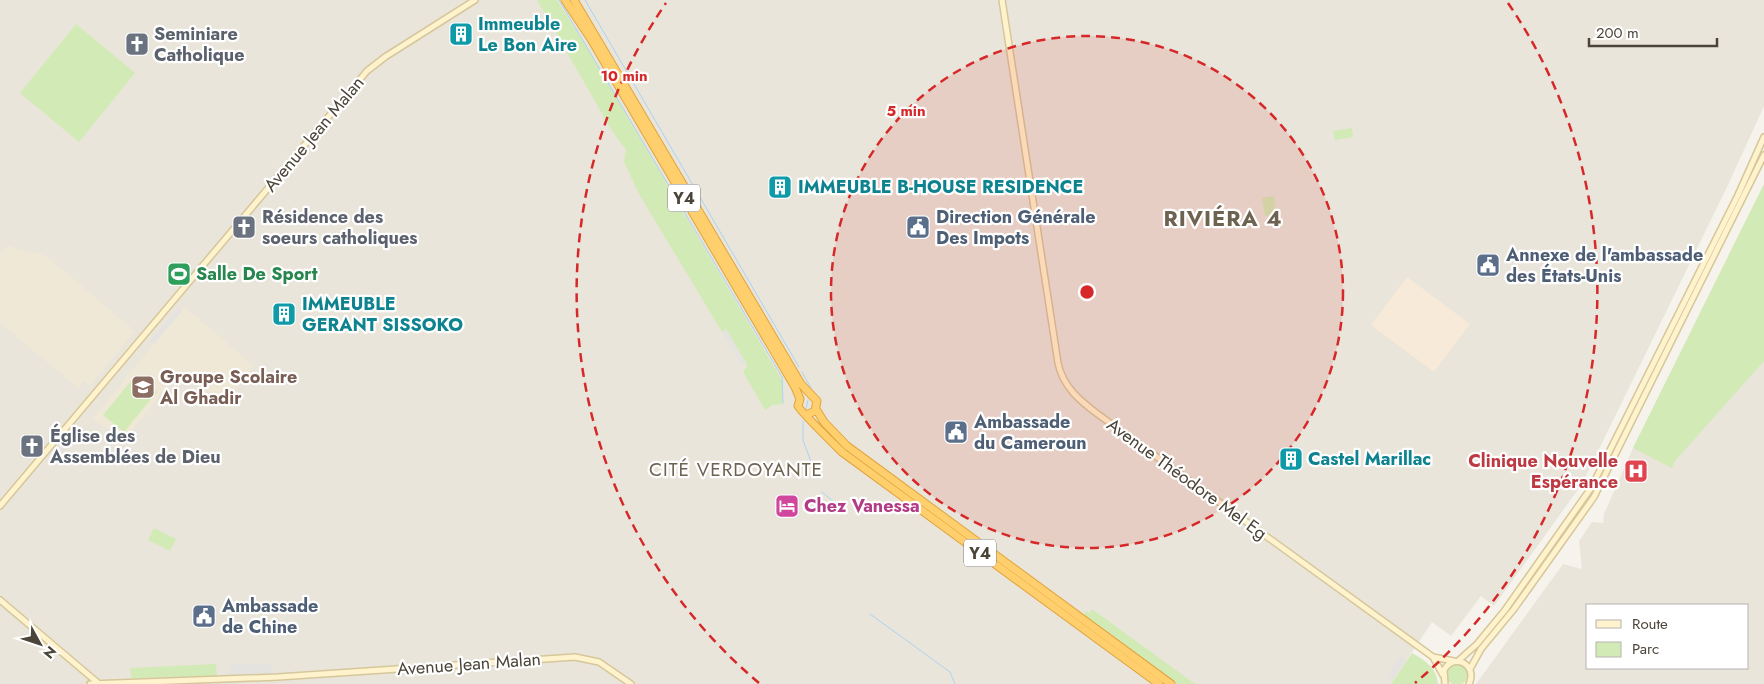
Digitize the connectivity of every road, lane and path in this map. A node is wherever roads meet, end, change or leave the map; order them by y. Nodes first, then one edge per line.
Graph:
1 (474, 0) edge
2 (566, 0) edge
3 (574, 0) edge
4 (1002, 0) edge
5 (1764, 137) edge
6 (1764, 155) edge
7 (810, 395) junction
8 (800, 399) junction
9 (816, 409) junction
10 (806, 415) junction
11 (0, 506) edge
12 (0, 600) edge
13 (1433, 657) junction
14 (1456, 661) junction
15 (1470, 669) junction
16 (1444, 681) edge
17 (1471, 682) edge
18 (98, 683) edge
19 (90, 684) edge
20 (631, 684) edge
21 (1159, 684) edge
22 (1171, 684) edge

1 - 11 main road, Avenue Jean Malan
2 - 8 highway, Y4
3 - 7 highway, Y4
4 - 13 main road, Avenue Théodore Mel Eg
5 - 14 main road
6 - 15 main road
7 - 8 highway
7 - 9 highway
8 - 10 highway
9 - 10 highway
9 - 22 highway, Y4
10 - 21 highway, Y4
12 - 18 main road
13 - 14 main road
13 - 16 main road
14 - 15 main road
14 - 16 main road
15 - 17 main road
18 - 19 main road, Avenue Jean Malan
18 - 20 main road, Avenue Jean Malan

